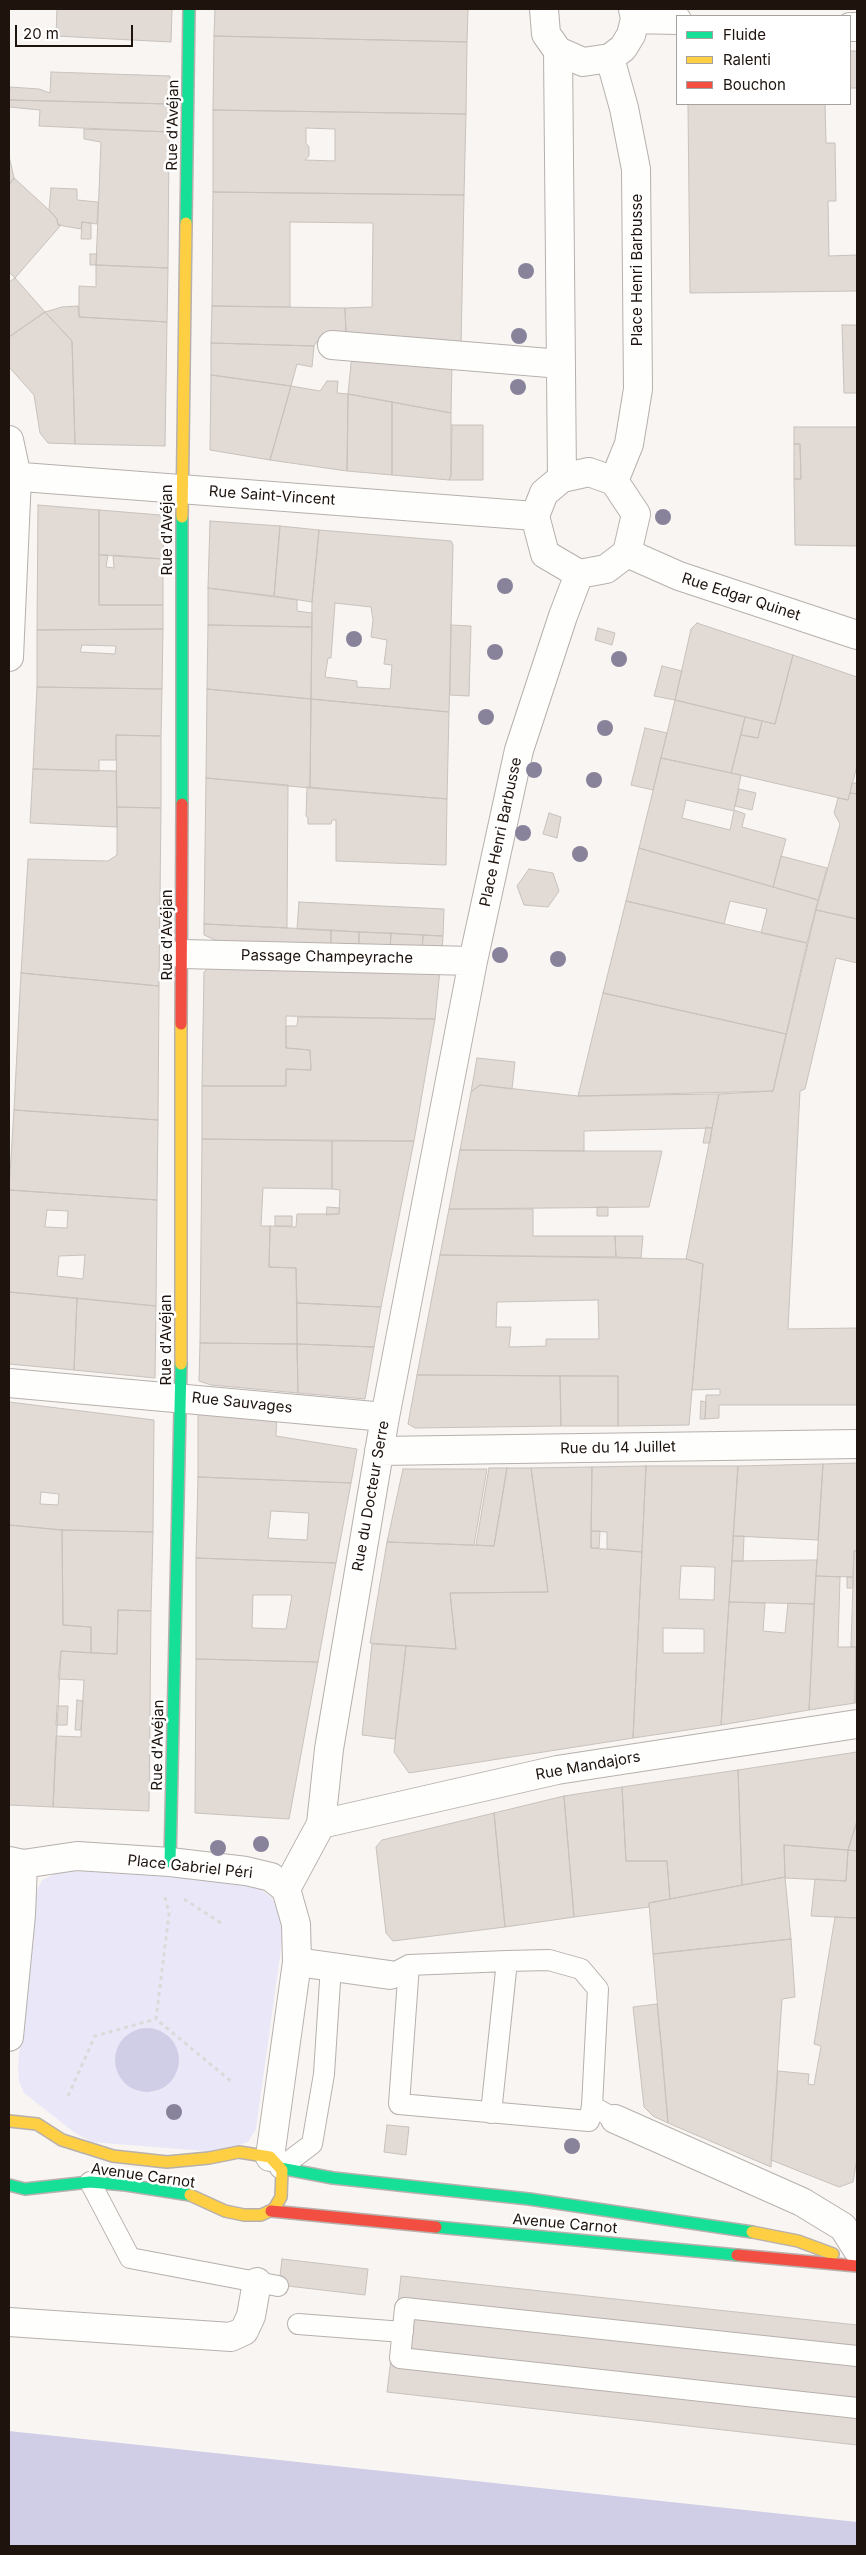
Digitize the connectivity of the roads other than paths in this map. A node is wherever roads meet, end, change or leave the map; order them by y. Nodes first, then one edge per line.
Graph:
1 (189, 9) edge
2 (544, 9) edge
3 (634, 14) edge
4 (676, 20) edge
5 (558, 51) junction
6 (610, 58) junction
7 (332, 345) dead end
8 (561, 364) junction
9 (9, 440) edge
10 (13, 476) edge
11 (562, 478) junction
12 (614, 481) junction
13 (182, 490) junction
14 (535, 516) junction
15 (627, 553) junction
16 (579, 574) junction
17 (857, 635) edge
18 (9, 657) edge
19 (182, 954) junction
20 (473, 961) junction
21 (446, 1097) joint
22 (9, 1383) edge
23 (181, 1396) junction
24 (385, 1417) junction
25 (857, 1444) edge
26 (379, 1452) junction
27 (857, 1724) edge
28 (321, 1824) junction
29 (13, 1860) edge
30 (170, 1862) junction
31 (286, 1889) junction
32 (507, 1961) junction
33 (297, 1962) junction
34 (331, 1966) junction
35 (400, 1970) junction
36 (9, 2037) edge
37 (491, 2113) junction
38 (603, 2113) junction
39 (9, 2118) edge
40 (275, 2162) junction
41 (90, 2182) junction
42 (9, 2186) edge
43 (271, 2211) junction
44 (857, 2249) edge
45 (857, 2265) edge
46 (268, 2284) joint
47 (9, 2322) edge
48 (298, 2324) dead end
49 (403, 2332) junction
50 (857, 2356) edge
51 (857, 2408) edge

1 - 13 street, Rue d'Avéjan
2 - 5 street
3 - 4 street
3 - 6 street
5 - 6 street
5 - 8 street
6 - 12 street, Place Henri Barbusse
7 - 8 street
8 - 11 street
9 - 10 street
10 - 13 street, Rue Saint-Vincent
10 - 18 street
11 - 12 street
11 - 14 street
12 - 15 street
13 - 14 street, Rue Saint-Vincent
13 - 19 street, Rue d'Avéjan
14 - 16 street
15 - 16 street
15 - 17 street, Rue Edgar Quinet
16 - 20 street, Place Henri Barbusse
19 - 20 street, Passage Champeyrache
19 - 23 street, Rue d'Avéjan
20 - 21 street, Place Henri Barbusse
21 - 24 street, Rue du Docteur Serre
22 - 23 street, Rue Sauvages
23 - 24 street, Rue Sauvages
23 - 30 street, Rue d'Avéjan
24 - 26 street, Rue du Docteur Serre
25 - 26 street, Rue du 14 Juillet
26 - 28 street, Rue du Docteur Serre
27 - 28 street, Rue Mandajors
28 - 31 street, Rue du Docteur Serre
29 - 30 street, Place Gabriel Péri
29 - 36 street, Place Gabriel Péri
30 - 31 street, Place Gabriel Péri
31 - 33 street
32 - 35 lane
32 - 37 lane
32 - 38 lane
33 - 34 street
33 - 40 street
34 - 35 street
34 - 40 lane
35 - 37 lane
37 - 38 lane
38 - 44 street
39 - 40 street, Avenue Carnot
40 - 43 street
40 - 45 street, Avenue Carnot
41 - 42 street, Avenue Carnot
41 - 43 street, Avenue Carnot
41 - 46 lane
43 - 45 street, Avenue Carnot
46 - 47 street
48 - 49 lane
49 - 50 lane
49 - 51 lane

